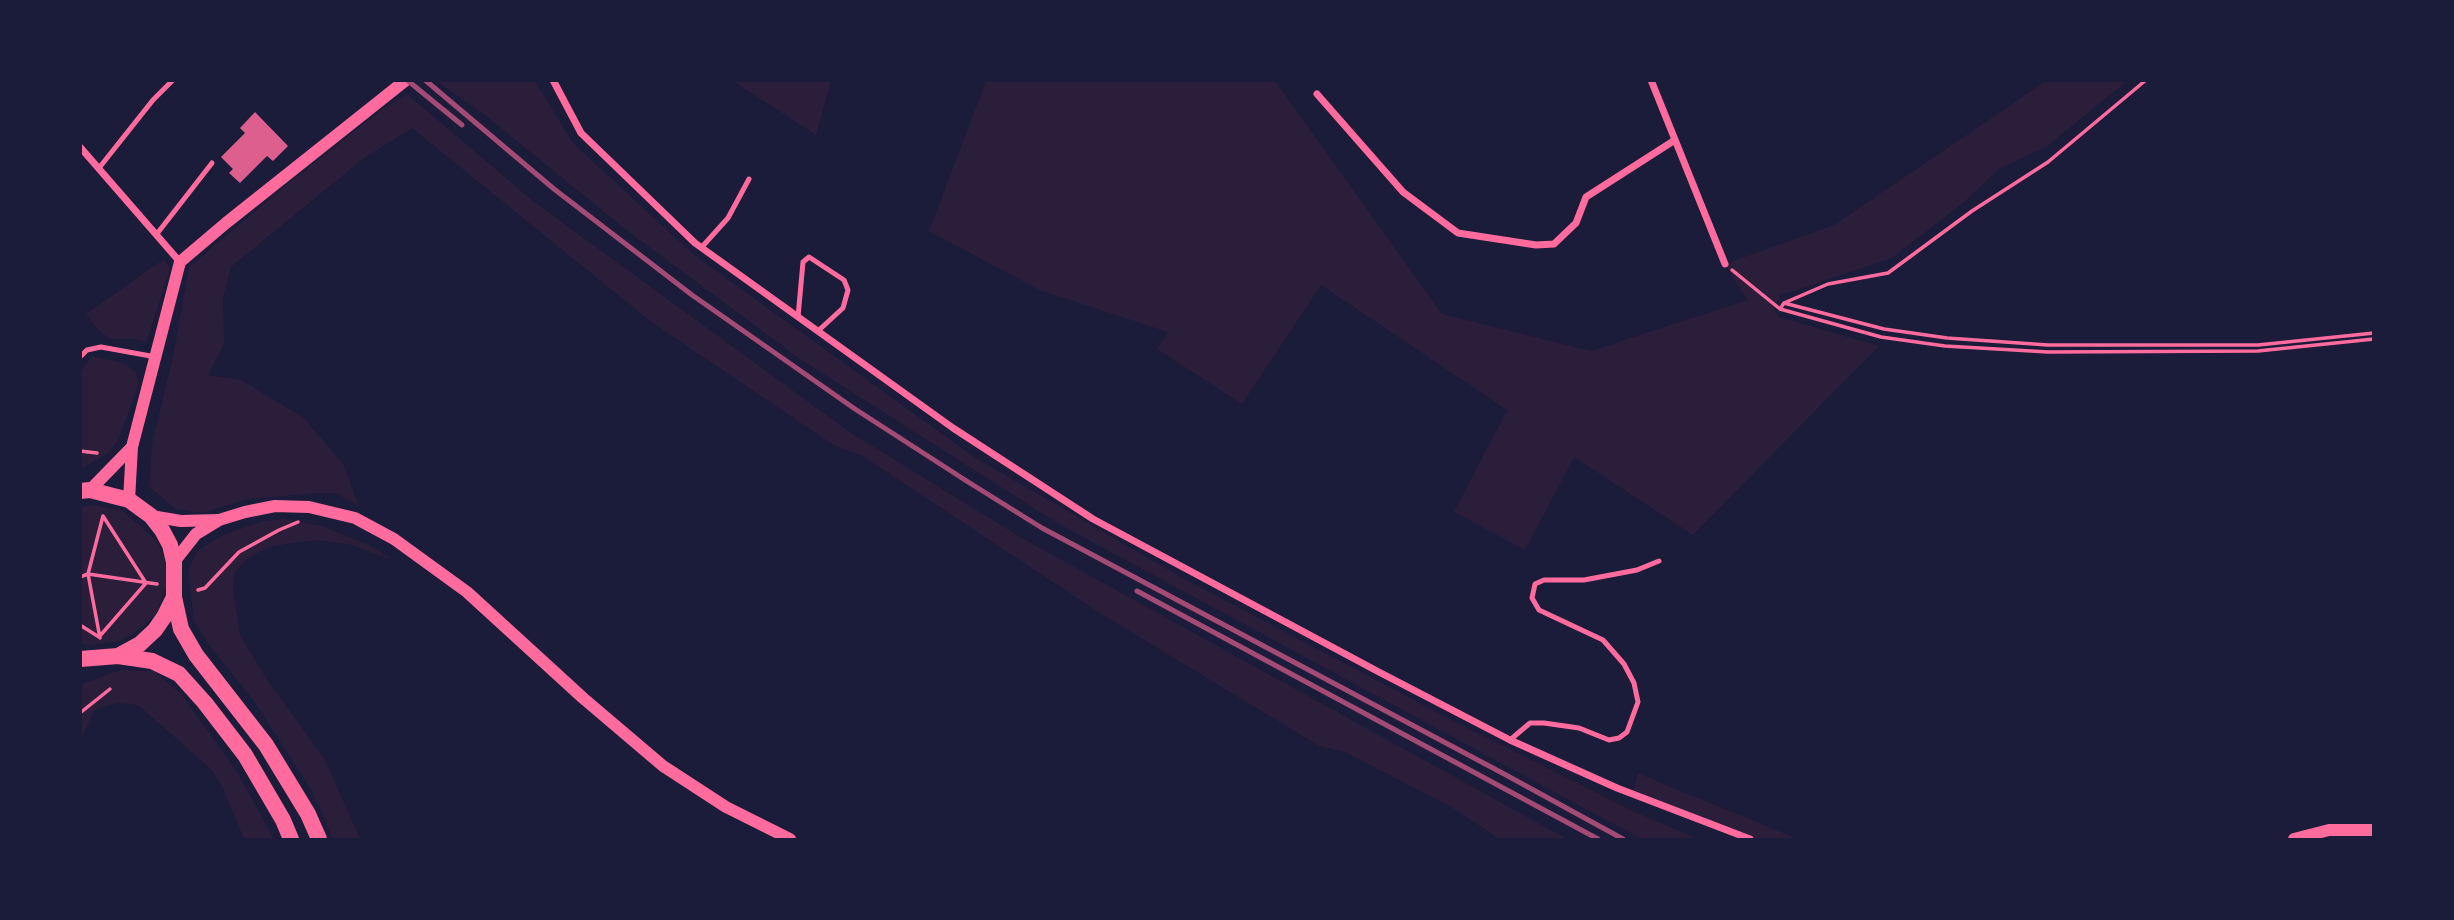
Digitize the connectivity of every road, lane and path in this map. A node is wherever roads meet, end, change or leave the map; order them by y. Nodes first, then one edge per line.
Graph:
1 (173, 80) edge
2 (407, 80) edge
3 (552, 80) edge
4 (1651, 80) edge
5 (2146, 80) edge
6 (1317, 94) dead end
7 (1675, 140) junction
8 (80, 147) edge
9 (212, 163) dead end
10 (99, 168) junction
11 (749, 179) dead end
12 (156, 235) junction
13 (701, 248) junction
14 (180, 262) junction
15 (1725, 264) joint
16 (1784, 303) junction
17 (1780, 309) junction
18 (798, 317) junction
19 (818, 331) junction
20 (2374, 333) edge
21 (2374, 339) edge
22 (80, 357) edge
23 (156, 357) junction
24 (132, 447) junction
25 (80, 451) edge
26 (97, 453) dead end
27 (85, 491) edge
28 (130, 500) junction
29 (105, 509) dead end
30 (103, 516) junction
31 (151, 516) junction
32 (219, 520) junction
33 (305, 520) dead end
34 (1659, 561) dead end
35 (174, 562) junction
36 (88, 575) junction
37 (80, 577) edge
38 (146, 583) junction
39 (157, 584) dead end
40 (198, 590) dead end
41 (174, 597) junction
42 (80, 625) edge
43 (99, 637) junction
44 (101, 644) dead end
45 (118, 656) junction
46 (80, 659) edge
47 (110, 689) dead end
48 (80, 713) edge
49 (1510, 740) junction
50 (2374, 830) edge
51 (291, 839) edge
52 (319, 839) edge
53 (790, 839) edge
54 (1750, 839) edge
55 (2294, 839) edge

1 - 10 lane
2 - 14 street
3 - 13 street
4 - 7 street
5 - 16 path
6 - 7 street
7 - 15 street
8 - 10 street
9 - 12 lane
10 - 12 street
11 - 13 lane
12 - 14 street
13 - 18 street
14 - 23 street
15 - 17 path
16 - 17 path
16 - 20 path
17 - 21 path
18 - 19 street
18 - 19 lane
19 - 49 street
22 - 23 lane
23 - 24 street
24 - 27 street
24 - 28 street
25 - 26 path
27 - 28 highway
28 - 31 highway
29 - 30 path
30 - 36 path
30 - 38 path
31 - 32 street
31 - 35 highway
32 - 35 street
32 - 53 street
33 - 40 path
34 - 49 lane
35 - 41 highway
36 - 37 path
36 - 38 path
36 - 43 path
38 - 39 path
38 - 43 path
41 - 45 highway
41 - 52 highway
42 - 43 path
43 - 44 path
45 - 46 highway
45 - 51 highway
47 - 48 path
49 - 54 street
50 - 55 street

